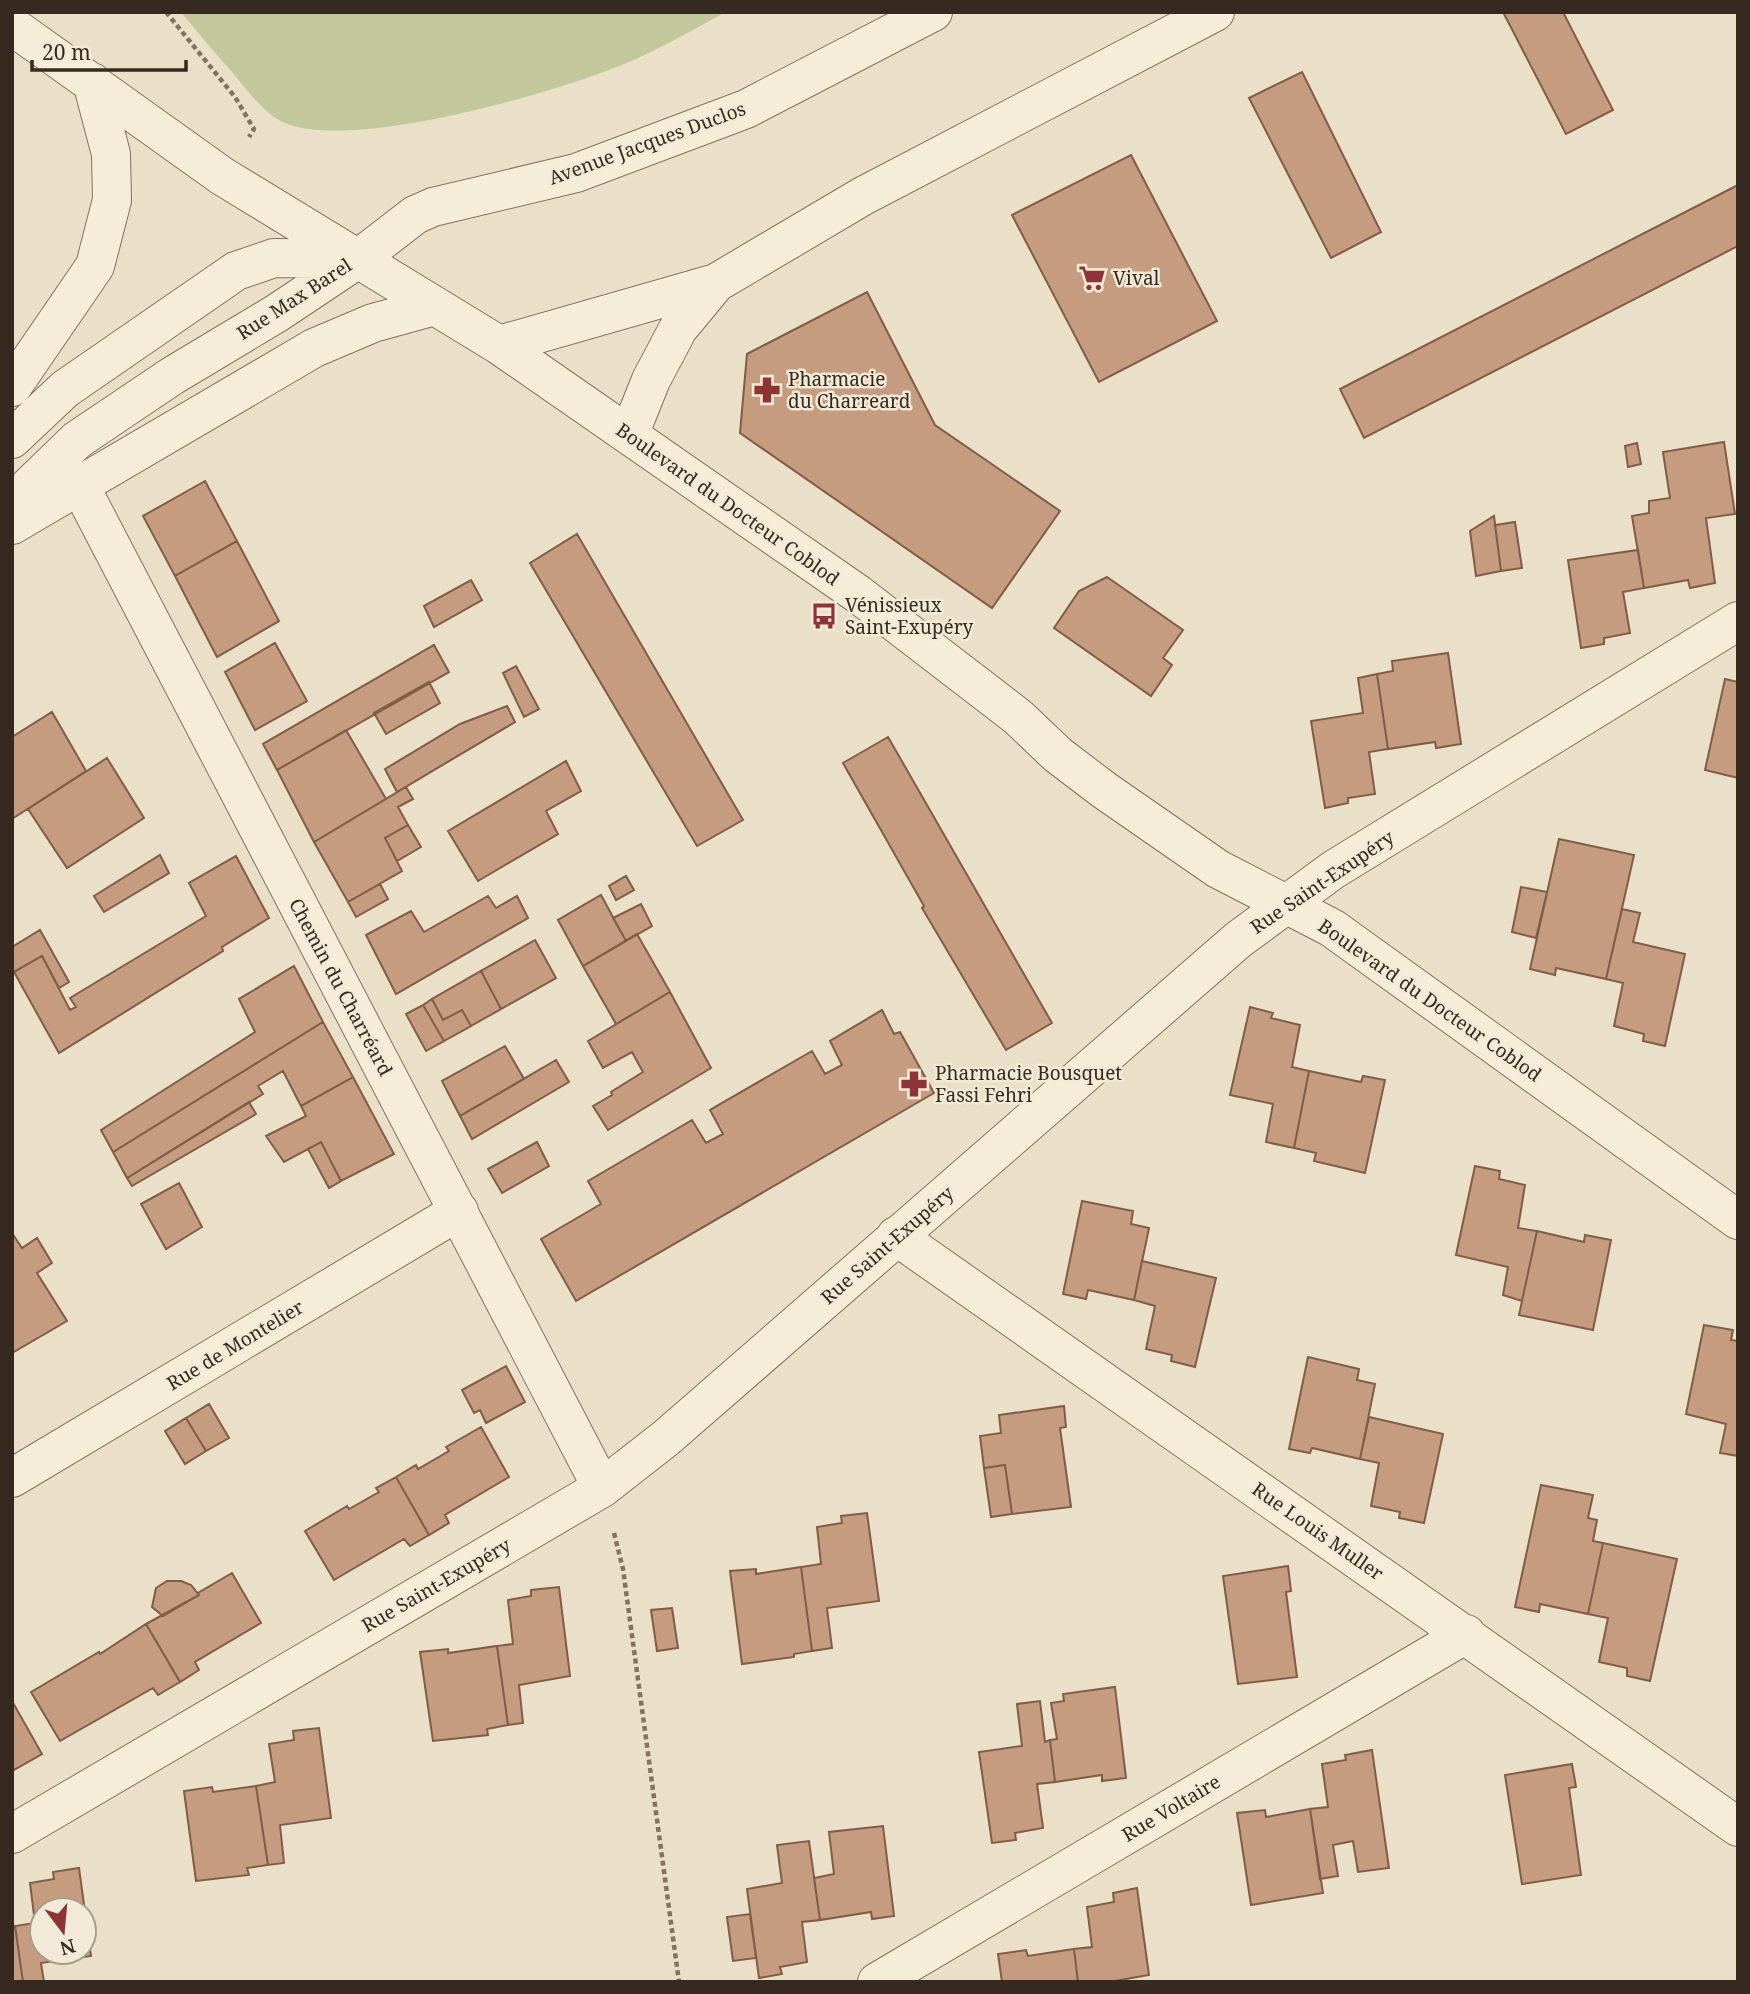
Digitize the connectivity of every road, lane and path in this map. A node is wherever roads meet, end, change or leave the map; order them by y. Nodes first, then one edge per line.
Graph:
1 (166, 12) edge
2 (933, 12) edge
3 (1215, 12) edge
4 (12, 26) edge
5 (92, 82) junction
6 (222, 176) junction
7 (358, 259) junction
8 (716, 283) junction
9 (435, 306) junction
10 (499, 345) junction
11 (12, 387) edge
12 (629, 435) junction
13 (12, 439) edge
14 (80, 486) junction
15 (12, 503) edge
16 (12, 524) edge
17 (1738, 621) edge
18 (1285, 904) junction
19 (459, 1211) junction
20 (1738, 1220) edge
21 (897, 1236) junction
22 (12, 1478) edge
23 (602, 1488) junction
24 (1466, 1634) junction
25 (1738, 1827) edge
26 (12, 1834) edge
27 (679, 1982) edge
28 (877, 1982) edge

1 - 6 path
2 - 7 street, Avenue Jacques Duclos
3 - 8 street
4 - 5 street, Boulevard du Docteur Coblod
5 - 6 street, Boulevard du Docteur Coblod
5 - 11 street
6 - 7 street, Boulevard du Docteur Coblod
7 - 9 street, Boulevard du Docteur Coblod
7 - 13 street, Rue Max Barel
7 - 15 street, Rue Max Barel
8 - 10 street
8 - 12 street
9 - 10 street, Boulevard du Docteur Coblod
9 - 14 street
10 - 12 street, Boulevard du Docteur Coblod
12 - 18 street, Boulevard du Docteur Coblod
14 - 16 street
14 - 19 street, Chemin du Charréard
17 - 18 street, Rue Saint-Exupéry
18 - 20 street, Boulevard du Docteur Coblod
18 - 21 street, Rue Saint-Exupéry
19 - 22 street, Rue de Montelier
19 - 23 street, Chemin du Charréard
21 - 23 street, Rue Saint-Exupéry
21 - 24 street, Rue Louis Muller
23 - 26 street, Rue Saint-Exupéry
23 - 27 path
24 - 25 street, Rue Louis Muller
24 - 28 street, Rue Voltaire

